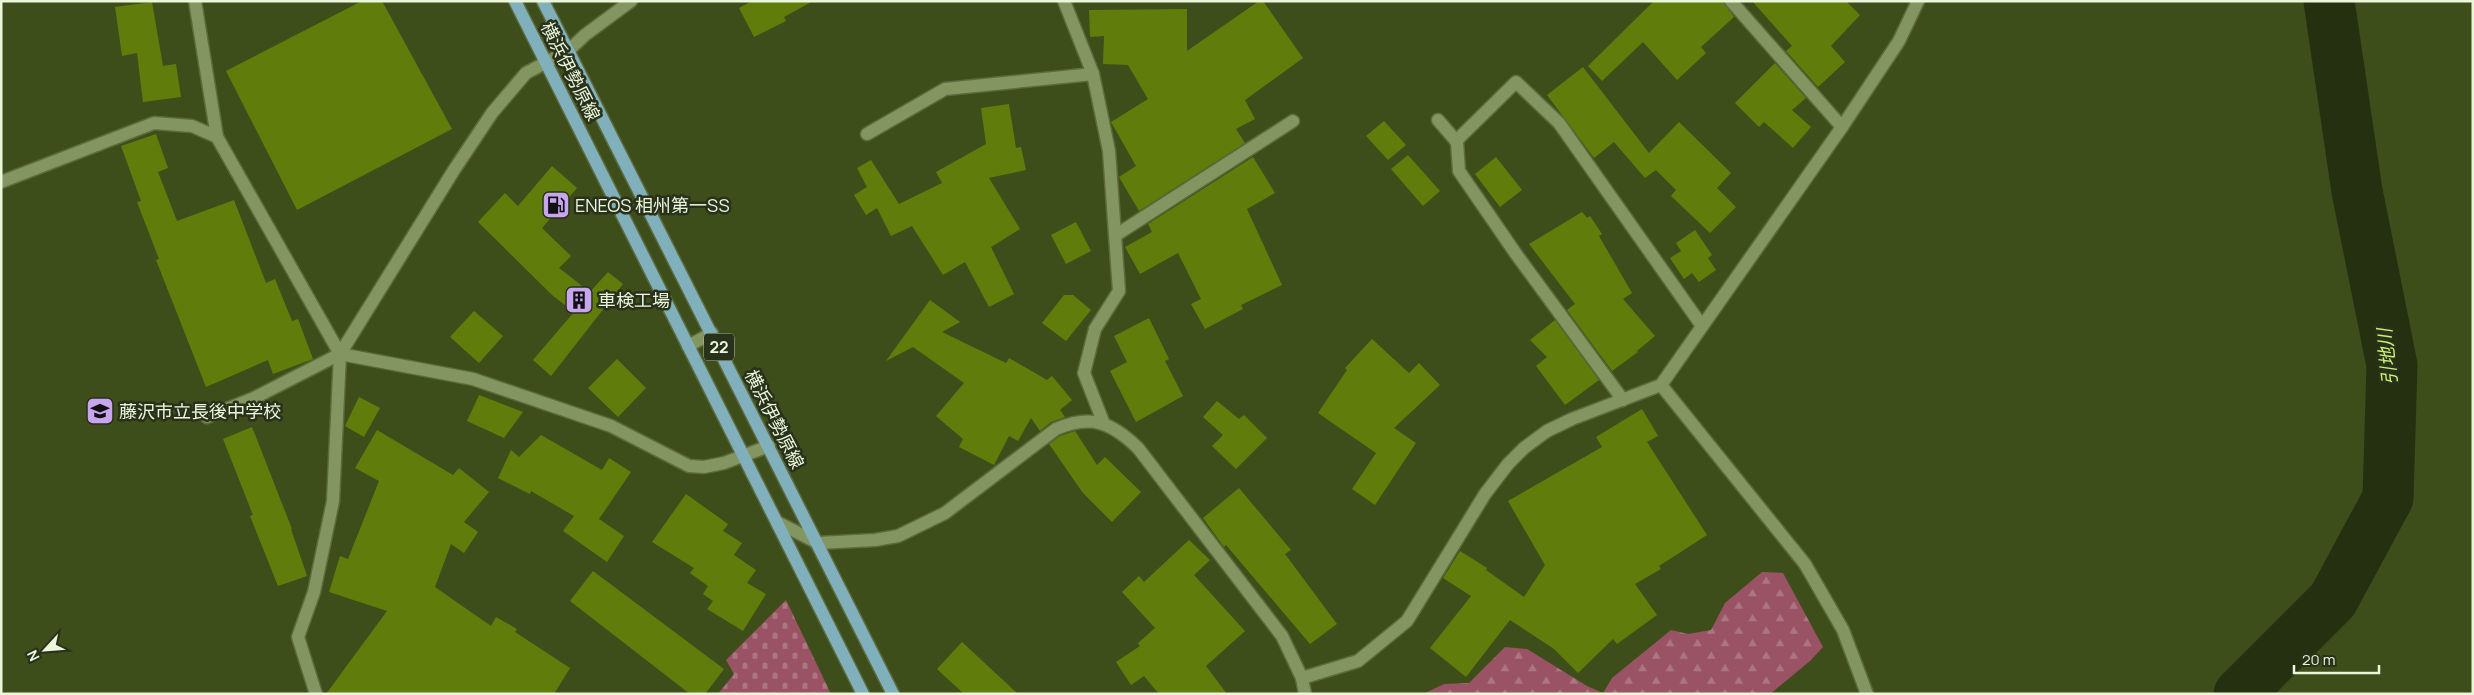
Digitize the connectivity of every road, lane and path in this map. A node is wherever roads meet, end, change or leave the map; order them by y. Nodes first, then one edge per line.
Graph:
1 (195, 1) edge
2 (515, 1) edge
3 (543, 1) edge
4 (631, 1) edge
5 (1064, 1) edge
6 (1731, 1) edge
7 (1918, 1) edge
8 (568, 51) junction
9 (546, 62) junction
10 (1093, 74) junction
11 (1438, 120) dead end
12 (1293, 121) dead end
13 (1842, 127) junction
14 (867, 134) dead end
15 (217, 137) junction
16 (1456, 141) junction
17 (1, 182) edge
18 (1116, 235) junction
19 (1702, 326) junction
20 (712, 333) junction
21 (688, 346) junction
22 (340, 354) junction
23 (1661, 385) junction
24 (1623, 400) junction
25 (207, 417) dead end
26 (1104, 424) junction
27 (769, 446) junction
28 (744, 457) junction
29 (777, 522) junction
30 (818, 543) junction
31 (1302, 678) junction
32 (316, 694) edge
33 (863, 694) edge
34 (893, 694) edge
35 (1305, 694) edge
36 (1867, 694) edge

1 - 15 street
2 - 9 main road, 横浜伊勢原線 / 22
3 - 8 main road, 横浜伊勢原線 / 22
4 - 8 street
5 - 10 street
6 - 13 street
7 - 13 street
8 - 9 street
8 - 20 main road, 横浜伊勢原線 / 22
9 - 21 main road, 横浜伊勢原線 / 22
9 - 22 street
10 - 14 street
10 - 18 street
11 - 16 street
12 - 18 street
13 - 19 street
15 - 17 street
15 - 22 street
16 - 19 street
16 - 24 street
18 - 26 street
19 - 23 street
20 - 21 street
20 - 27 main road, 横浜伊勢原線 / 22
21 - 28 main road, 横浜伊勢原線 / 22
22 - 25 street
22 - 28 street
22 - 32 street
23 - 24 street
23 - 36 street
24 - 31 street
26 - 30 street
26 - 31 street
27 - 28 street
27 - 30 main road, 横浜伊勢原線 / 22
28 - 29 main road, 横浜伊勢原線 / 22
29 - 30 street
29 - 33 main road, 横浜伊勢原線 / 22
30 - 34 main road, 横浜伊勢原線 / 22
31 - 35 street

